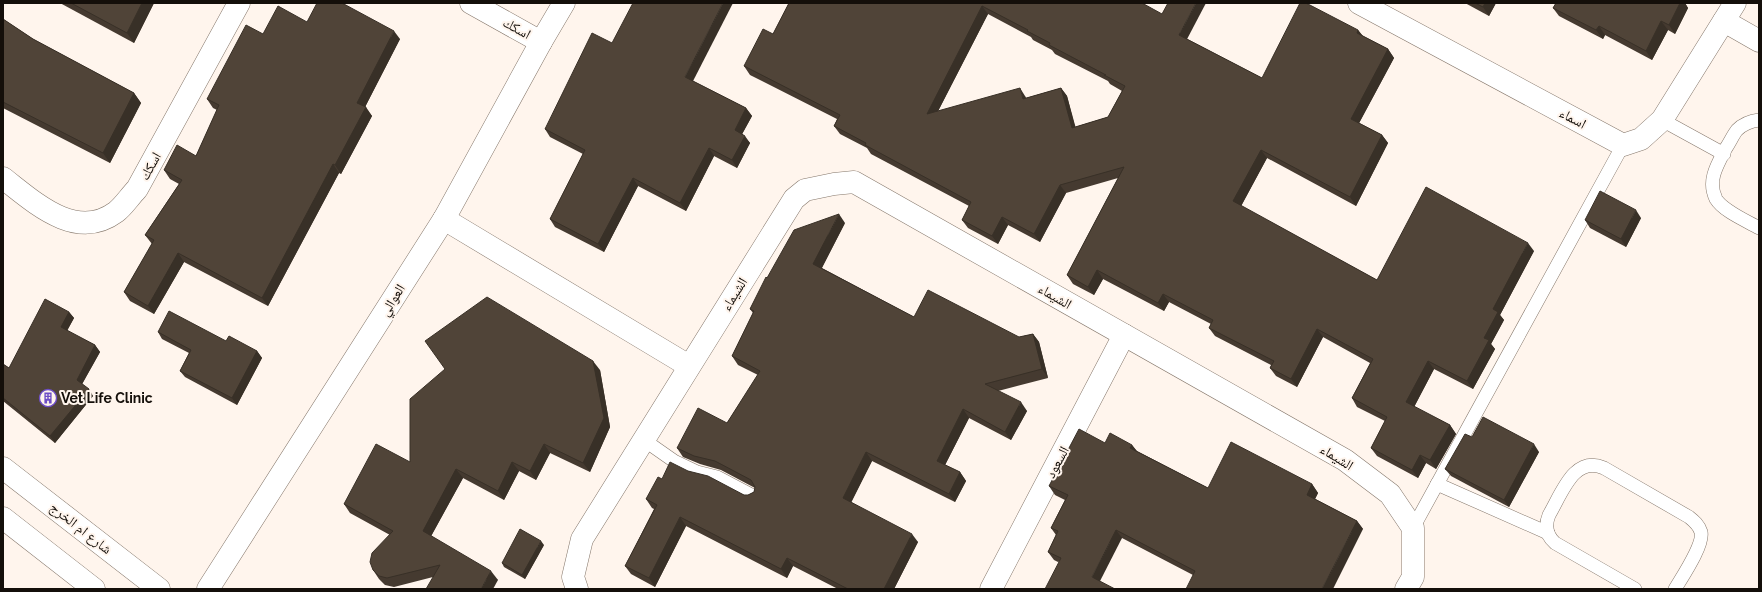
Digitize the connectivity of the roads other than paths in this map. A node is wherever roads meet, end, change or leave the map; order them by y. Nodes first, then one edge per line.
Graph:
1 (239, 3) edge
2 (471, 3) edge
3 (564, 3) edge
4 (1359, 3) edge
5 (1735, 3) edge
6 (1724, 21) junction
7 (1759, 41) edge
8 (541, 42) junction
9 (1662, 120) junction
10 (1759, 120) edge
11 (1623, 145) junction
12 (1724, 154) junction
13 (3, 178) edge
14 (444, 219) junction
15 (1759, 228) edge
16 (1124, 335) junction
17 (689, 366) junction
18 (644, 440) junction
19 (3, 468) edge
20 (1437, 484) junction
21 (753, 496) edge
22 (3, 518) edge
23 (1413, 528) junction
24 (1548, 533) junction
25 (94, 589) edge
26 (159, 589) edge
27 (208, 589) edge
28 (577, 589) edge
29 (991, 589) edge
30 (1406, 589) edge
31 (1635, 589) edge
32 (1675, 589) edge

1 - 13 street, اسكك
2 - 8 street, اسكك
3 - 8 street, العوالي
4 - 11 street, اسماء
5 - 6 street
6 - 7 street
6 - 9 street
8 - 14 street, العوالي
9 - 11 street
9 - 12 lane
10 - 12 lane
11 - 20 lane
12 - 15 lane
14 - 17 street
14 - 27 street, العوالي
16 - 17 street, الشيماء
16 - 23 street, الشيماء
16 - 29 street, السعود
17 - 18 street, الشيماء
18 - 21 lane
18 - 28 street, الشيماء
19 - 26 street, شارع ام الخرج
20 - 23 lane
20 - 24 lane
22 - 25 street
23 - 30 street
24 - 31 lane
24 - 32 lane

